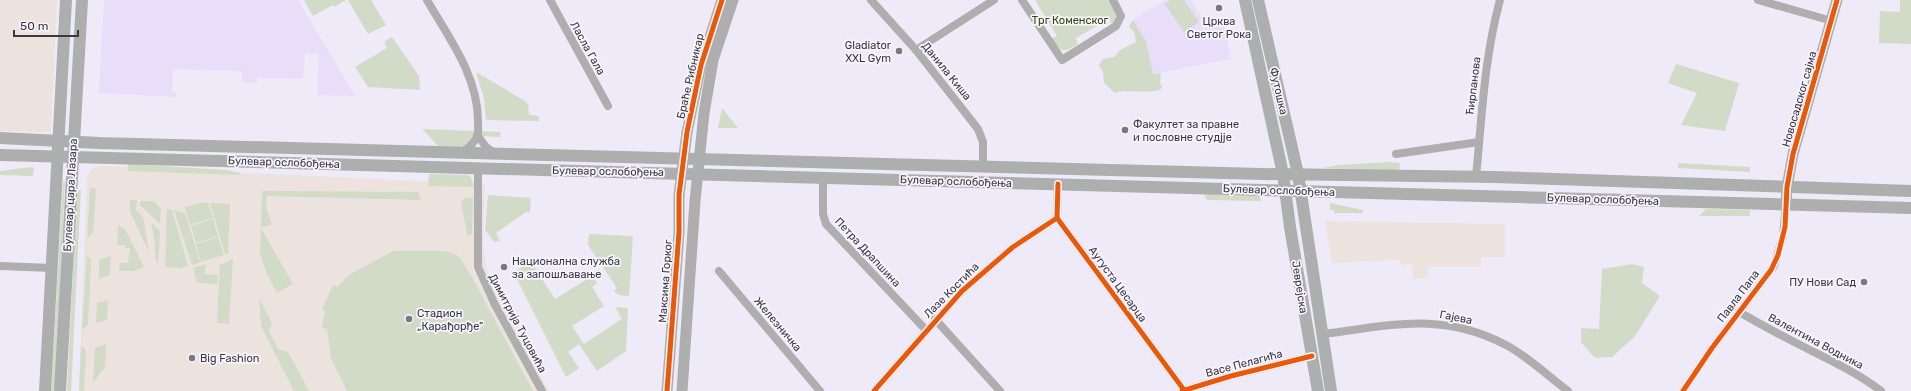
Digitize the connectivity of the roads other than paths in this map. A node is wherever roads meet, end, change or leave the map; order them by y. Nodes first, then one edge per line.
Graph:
1 (66, 0) edge
2 (82, 0) edge
3 (427, 0) edge
4 (550, 0) edge
5 (722, 0) edge
6 (733, 0) edge
7 (871, 0) edge
8 (994, 0) edge
9 (1022, 0) edge
10 (1113, 0) edge
11 (1245, 0) edge
12 (1258, 0) edge
13 (1500, 0) edge
14 (1758, 0) edge
15 (1837, 0) edge
16 (1832, 20) junction
17 (916, 50) junction
18 (608, 106) dead end
19 (478, 136) junction
20 (0, 138) edge
21 (59, 140) junction
22 (73, 141) junction
23 (1479, 142) junction
24 (463, 152) junction
25 (494, 153) junction
26 (1396, 154) dead end
27 (0, 155) edge
28 (58, 156) junction
29 (72, 157) junction
30 (684, 158) junction
31 (700, 158) junction
32 (983, 166) junction
33 (478, 168) junction
34 (682, 173) junction
35 (698, 174) junction
36 (823, 177) junction
37 (1476, 177) junction
38 (1284, 182) junction
39 (1299, 182) junction
40 (1058, 184) junction
41 (1787, 187) junction
42 (1911, 191) edge
43 (1786, 204) junction
44 (1911, 208) edge
45 (1057, 218) junction
46 (0, 266) edge
47 (52, 268) junction
48 (719, 270) dead end
49 (1739, 312) junction
50 (935, 320) junction
51 (926, 330) junction
52 (1322, 334) junction
53 (1312, 356) junction
54 (1183, 390) edge
55 (45, 391) edge
56 (60, 391) edge
57 (542, 391) edge
58 (667, 391) edge
59 (682, 391) edge
60 (820, 391) edge
61 (874, 391) edge
62 (1000, 391) edge
63 (1318, 391) edge
64 (1331, 391) edge
65 (1568, 391) edge
66 (1683, 391) edge
67 (1881, 391) edge

1 - 21 main road, Булевар цара Лазара
2 - 22 main road, Булевар цара Лазара
3 - 19 street
4 - 18 street, Ласла Гала
5 - 30 street, Браће Рибникар
6 - 31 street, Браће Рибникар
7 - 17 street, Данила Киша
8 - 17 street
9 - 10 street
11 - 38 main road, Футошка
12 - 39 main road, Футошка
13 - 23 street, Ћирпанова
14 - 16 street
15 - 16 street, Новосадског сајма
16 - 41 street, Новосадског сајма
17 - 32 street, Данила Киша
19 - 24 street
19 - 25 street
20 - 21 main road, Булевар ослобођења
21 - 22 main road, Булевар ослобођења
21 - 28 main road, Булевар цара Лазара
22 - 24 main road, Булевар ослобођења
22 - 29 main road, Булевар цара Лазара
23 - 26 street
23 - 37 street, Ћирпанова
24 - 25 main road, Булевар ослобођења
25 - 30 main road, Булевар ослобођења
27 - 28 main road, Булевар ослобођења
28 - 29 main road, Булевар ослобођења
28 - 47 main road, Булевар цара Лазара
29 - 33 main road, Булевар ослобођења
29 - 56 main road, Булевар цара Лазара
30 - 31 main road, Булевар ослобођења
30 - 34 street, Браће Рибникар
31 - 32 main road, Булевар ослобођења
31 - 35 street, Браће Рибникар
32 - 38 main road, Булевар ослобођења
33 - 34 main road, Булевар ослобођења
33 - 57 street, Димитрија Туцовића
34 - 35 main road, Булевар ослобођења
34 - 58 street, Максима Горког
35 - 36 main road, Булевар ослобођења
35 - 59 street
36 - 40 main road, Булевар ослобођења
36 - 51 street, Петра Драпшина
37 - 39 main road, Булевар ослобођења
37 - 41 main road, Булевар ослобођења
38 - 39 main road, Булевар ослобођења
38 - 40 main road, Булевар ослобођења
38 - 53 main road, Јеврејска
39 - 43 main road, Булевар ослобођења
39 - 52 main road, Јеврејска
40 - 45 street
41 - 42 main road, Булевар ослобођења
41 - 43 street, Новосадског сајма
43 - 44 main road, Булевар ослобођења
43 - 49 street, Павла Папа
45 - 50 street, Лазе Костића
45 - 54 street, Аугуста Цесарца
46 - 47 street
47 - 55 main road, Булевар цара Лазара
48 - 60 street, Железничка
49 - 66 street, Павла Папа
49 - 67 street, Валентина Водника
50 - 51 street, Лазе Костића
50 - 62 street
51 - 61 street, Лазе Костића
52 - 64 main road, Јеврејска
52 - 65 street, Гајева
53 - 54 street, Васе Пелагића
53 - 63 main road, Јеврејска

